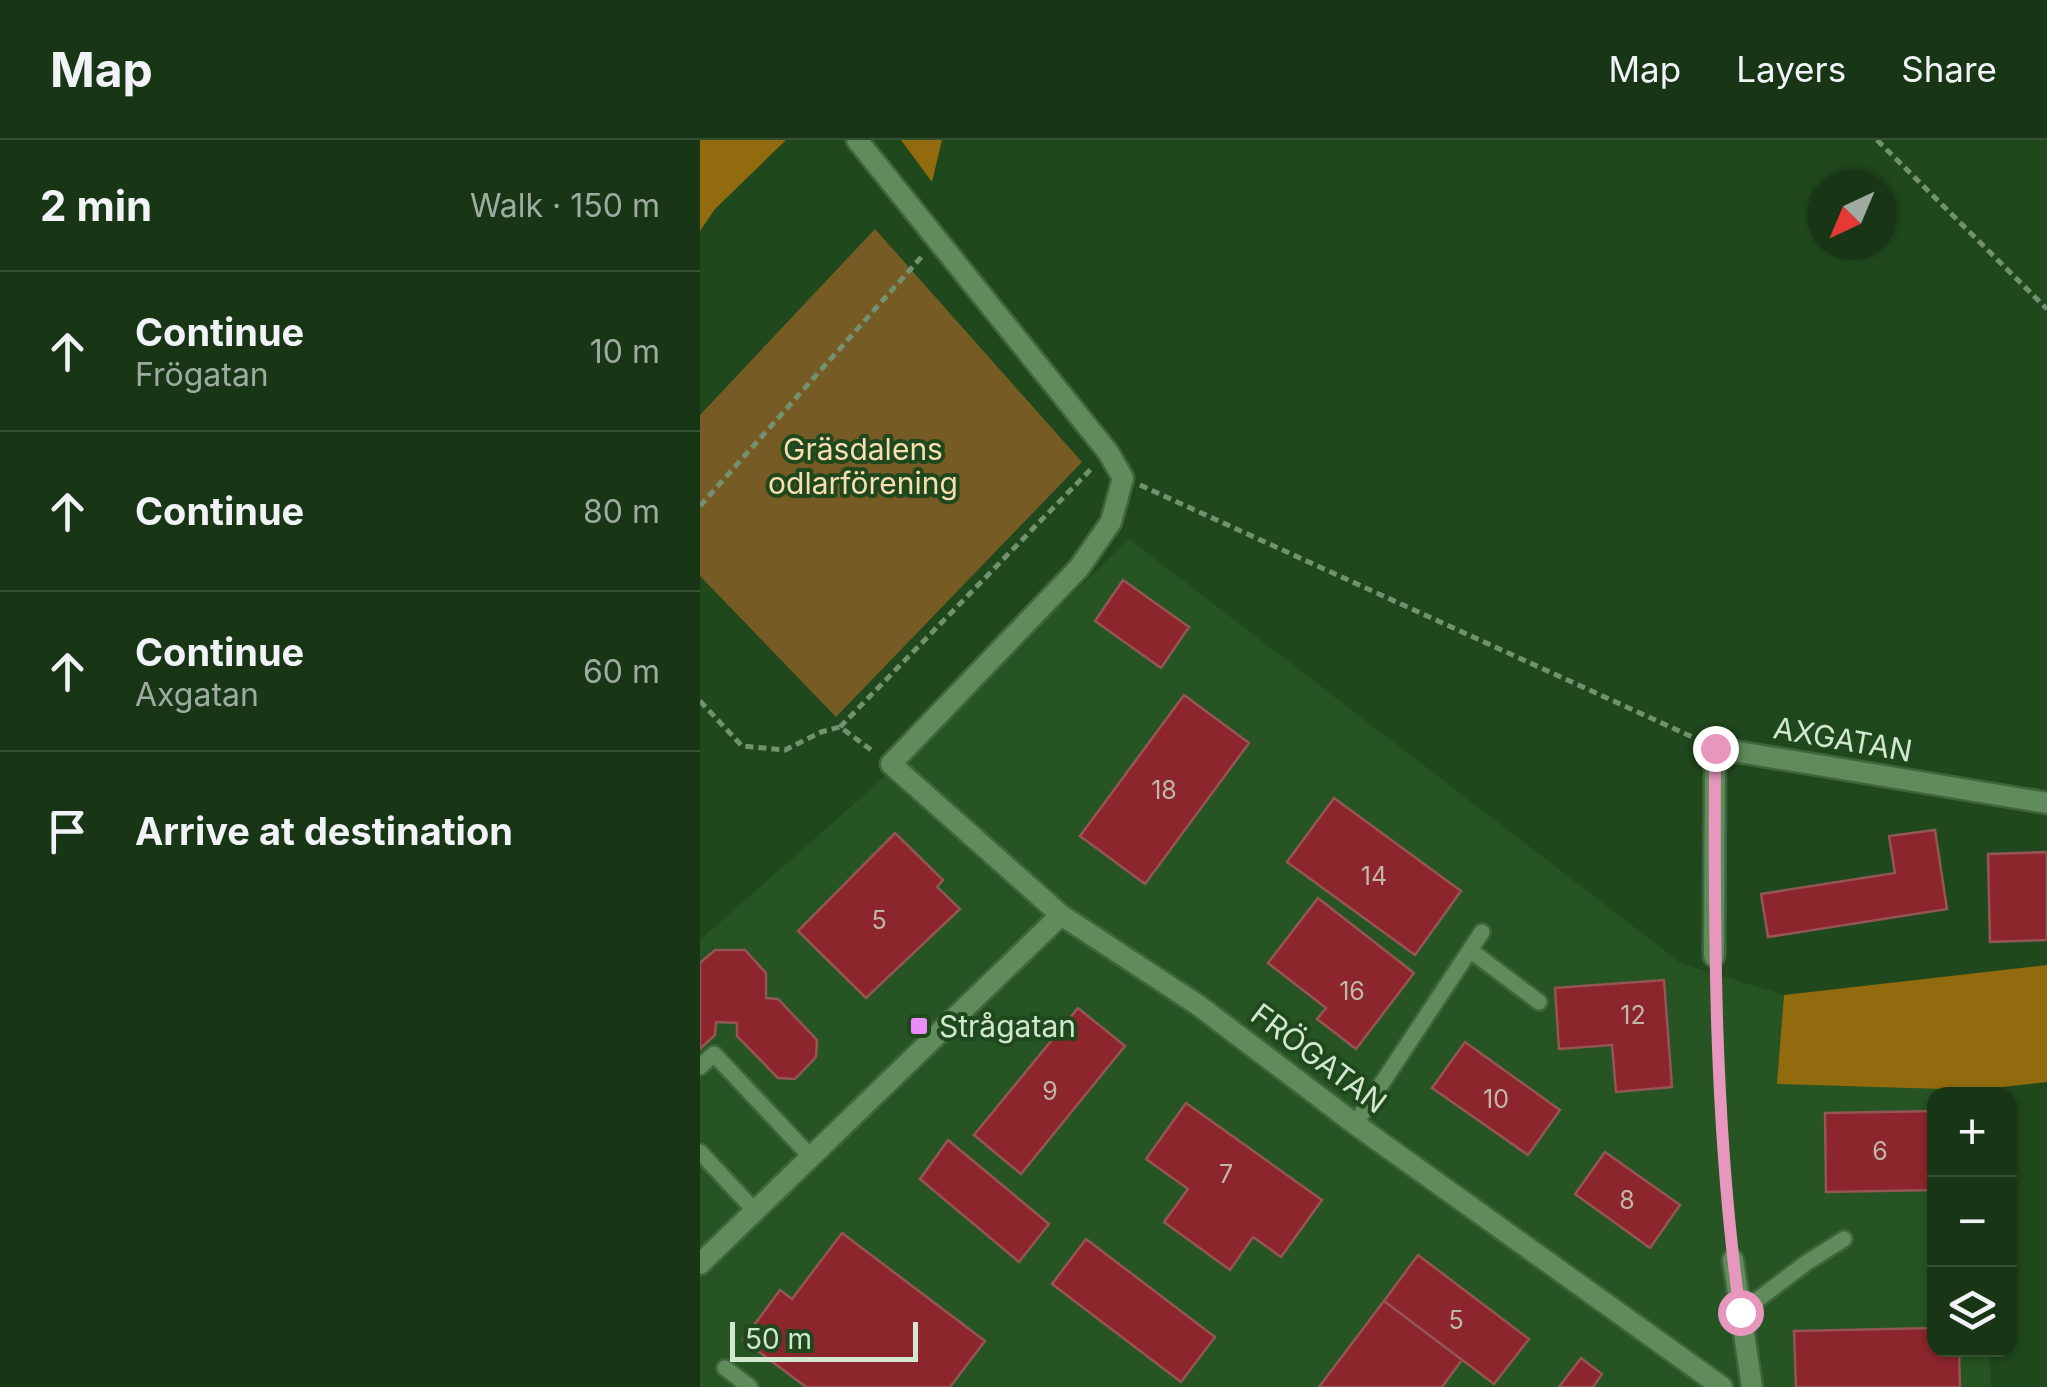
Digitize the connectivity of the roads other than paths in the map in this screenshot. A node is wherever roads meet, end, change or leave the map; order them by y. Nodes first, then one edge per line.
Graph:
1 (857, 140) edge
2 (2047, 804) edge
3 (1060, 915) junction
4 (1482, 932) dead end
5 (1470, 950) junction
6 (1714, 956) road end
7 (1539, 1002) dead end
8 (700, 1067) edge
9 (1354, 1124) junction
10 (700, 1152) edge
11 (812, 1156) junction
12 (755, 1211) junction
13 (1844, 1239) dead end
14 (1733, 1260) road end
15 (700, 1264) edge
16 (1740, 1312) junction
17 (725, 1368) dead end
18 (750, 1387) edge
19 (1722, 1387) edge
20 (1752, 1387) edge

1 - 3 street, FRÖGATAN
2 - 6 street, AXGATAN
3 - 9 street, FRÖGATAN
3 - 11 street
4 - 5 lane
5 - 7 lane
5 - 9 lane
8 - 11 lane
9 - 19 street, FRÖGATAN
10 - 12 lane
11 - 12 street
12 - 15 street
13 - 16 lane
14 - 16 street
16 - 20 street
17 - 18 lane

